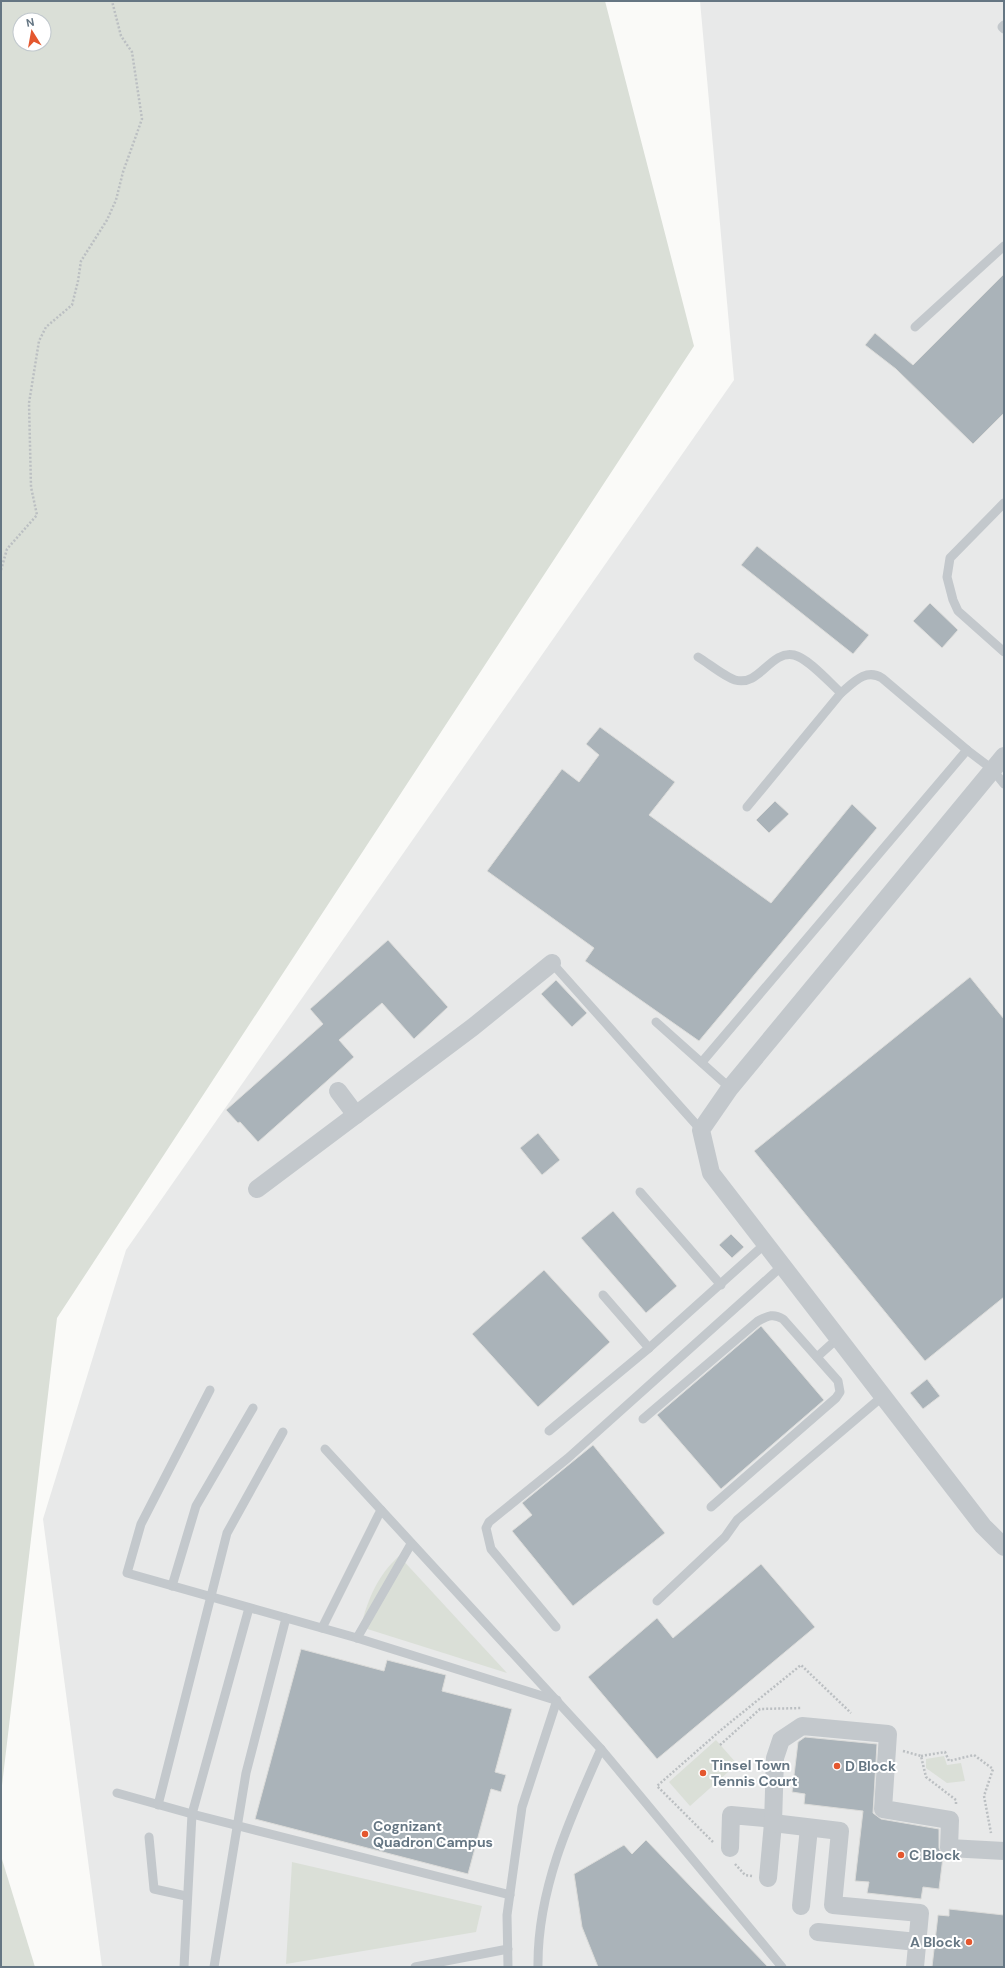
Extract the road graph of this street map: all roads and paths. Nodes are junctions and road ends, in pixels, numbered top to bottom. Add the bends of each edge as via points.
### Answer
1 (112, 1) edge
2 (1004, 26) edge
3 (1004, 29) edge
4 (1004, 246) edge
5 (915, 327) dead end
6 (1004, 503) edge
7 (1, 570) edge
8 (1004, 652) edge
9 (698, 657) dead end
10 (841, 693) junction
11 (967, 750) junction
12 (998, 763) edge
13 (1004, 784) edge
14 (747, 807) dead end
15 (552, 963) joint
16 (656, 1022) dead end
17 (702, 1062) junction
18 (730, 1088) junction
19 (338, 1091) dead end
20 (356, 1115) junction
21 (701, 1130) junction
22 (257, 1189) dead end
23 (640, 1192) dead end
24 (765, 1244) junction
25 (782, 1266) junction
26 (721, 1285) junction
27 (603, 1295) dead end
28 (838, 1338) junction
29 (649, 1348) junction
30 (817, 1357) junction
31 (210, 1390) dead end
32 (883, 1396) junction
33 (253, 1408) dead end
34 (643, 1419) dead end
35 (549, 1431) dead end
36 (283, 1432) dead end
37 (325, 1449) dead end
38 (711, 1507) dead end
39 (381, 1510) junction
40 (412, 1544) junction
41 (1004, 1547) edge
42 (172, 1586) junction
43 (211, 1597) junction
44 (657, 1600) dead end
45 (249, 1608) junction
46 (286, 1618) junction
47 (556, 1627) dead end
48 (322, 1628) junction
49 (357, 1638) junction
50 (557, 1700) junction
51 (856, 1717) dead end
52 (887, 1747) junction
53 (601, 1749) junction
54 (921, 1756) junction
55 (117, 1793) dead end
56 (158, 1805) junction
57 (956, 1812) dead end
58 (192, 1814) junction
59 (774, 1821) junction
60 (237, 1825) junction
61 (809, 1828) junction
62 (149, 1837) dead end
63 (992, 1837) dead end
64 (1004, 1851) edge
65 (727, 1853) junction
66 (768, 1878) joint
67 (510, 1895) junction
68 (186, 1896) junction
69 (801, 1906) dead end
70 (818, 1932) dead end
71 (917, 1942) junction
72 (508, 1949) junction
73 (184, 1967) edge
74 (214, 1967) edge
75 (415, 1967) edge
76 (508, 1967) edge
77 (538, 1967) edge
78 (782, 1967) edge
79 (915, 1967) edge

1 - 7 path via 121,36 132,52 142,119 116,200 81,261 72,305 46,327 40,341 29,403 31,487 37,515 7,549
2 - 3 lane
4 - 5 lane
6 - 8 lane via 950,558 947,577 958,611
9 - 10 lane via 734,680 743,681 761,672 778,657 786,654 795,655 804,659
10 - 11 lane via 857,679 876,674
10 - 14 lane
11 - 12 lane
11 - 17 lane
12 - 13 lane
12 - 18 street
15 - 20 street via 473,1027
15 - 21 lane
16 - 17 lane
17 - 18 lane
18 - 21 street
19 - 20 street
20 - 22 street
21 - 24 street via 711,1173
23 - 26 lane
24 - 25 street
24 - 26 lane
25 - 28 street
25 - 47 lane via 486,1528 491,1549
26 - 29 lane
27 - 29 lane
28 - 30 lane
28 - 32 street
29 - 35 lane
30 - 34 lane via 783,1319 770,1315 758,1321
30 - 38 lane via 840,1386 836,1398
31 - 42 lane via 141,1524 127,1573
32 - 41 street via 983,1526
32 - 44 lane via 737,1520 725,1537
33 - 42 lane via 196,1506
36 - 43 lane via 227,1533
37 - 39 lane
39 - 40 lane
39 - 48 lane
40 - 49 lane
40 - 50 lane
42 - 43 lane
43 - 45 lane
43 - 56 lane
45 - 46 lane
45 - 58 lane
46 - 48 lane
46 - 60 lane via 246,1773
48 - 49 lane
49 - 50 lane
50 - 53 lane
50 - 67 lane via 522,1807
51 - 65 path via 801,1665 657,1786
52 - 54 path
52 - 59 street via 888,1734 802,1726 781,1740 775,1758
52 - 64 street via 883,1809 950,1820 949,1848
53 - 77 lane via 567,1823 541,1915
53 - 78 lane
54 - 57 path via 926,1777 956,1800
54 - 63 path via 945,1752 949,1761 974,1755 993,1769 984,1796
55 - 56 lane
56 - 58 lane
58 - 60 lane
58 - 68 lane
59 - 61 street
59 - 65 street via 731,1814
59 - 66 street
60 - 67 lane
60 - 74 lane
61 - 69 street
61 - 71 street via 840,1831 833,1905 920,1913
62 - 68 lane via 154,1889
65 - 66 path via 745,1875
67 - 72 lane via 507,1915
68 - 73 lane
70 - 71 street
71 - 79 street
72 - 75 lane
72 - 76 lane

